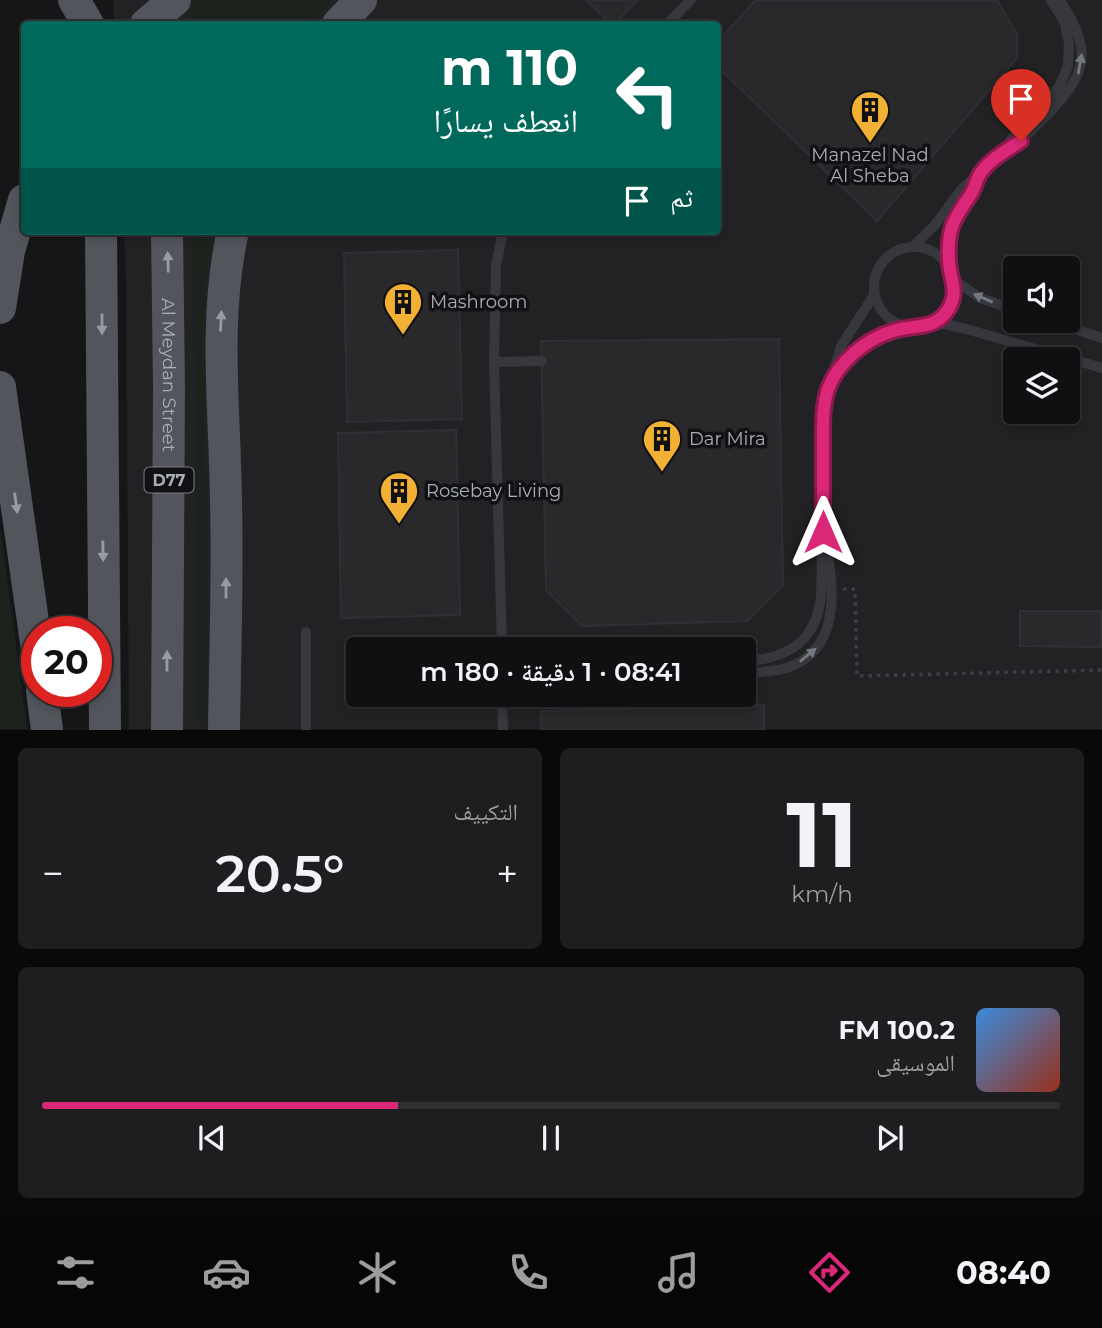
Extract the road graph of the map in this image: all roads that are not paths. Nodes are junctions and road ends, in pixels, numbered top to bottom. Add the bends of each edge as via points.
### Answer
1 (74, 0) edge
2 (91, 0) edge
3 (156, 0) edge
4 (175, 0) edge
5 (360, 0) edge
6 (691, 0) edge
7 (1051, 0) edge
8 (1060, 0) edge
9 (88, 21) edge
10 (90, 21) edge
11 (150, 21) edge
12 (158, 21) edge
13 (341, 21) edge
14 (670, 21) edge
15 (1005, 150) junction
16 (980, 174) junction
17 (21, 210) edge
18 (101, 235) edge
19 (167, 235) edge
20 (232, 235) edge
21 (502, 235) edge
22 (912, 247) junction
23 (949, 267) junction
24 (954, 280) junction
25 (874, 295) junction
26 (1003, 306) edge
27 (0, 308) edge
28 (935, 322) junction
29 (907, 327) junction
30 (1080, 331) edge
31 (1102, 338) edge
32 (542, 361) dead end
33 (494, 362) junction
34 (1102, 368) edge
35 (829, 386) junction
36 (0, 387) edge
37 (823, 532) junction
38 (32, 616) edge
39 (306, 632) dead end
40 (502, 637) edge
41 (756, 661) edge
42 (756, 672) edge
43 (45, 707) edge
44 (502, 707) edge
45 (47, 730) edge
46 (105, 730) edge
47 (167, 730) edge
48 (224, 730) edge
49 (306, 730) edge
50 (503, 730) edge

1 - 9 main road
2 - 10 main road
3 - 12 main road
4 - 11 main road, bridge
5 - 13 main road
6 - 14 lane
7 - 15 lane via 1068,33 1065,77
15 -> 8 lane via 1021,141 1060,102 1079,74 1080,37
15 - 16 lane
16 - 22 lane
16 - 23 lane via 953,221
17 - 27 main road
18 -> 46 main road
47 -> 19 main road, Al Meydan Street / D77
48 -> 20 main road via 226,504 221,320
21 - 33 lane via 496,266
22 - 23 lane via 936,253
22 - 25 lane via 885,260 876,276
23 - 24 lane
26 -> 24 lane via 980,298
24 - 28 lane via 949,309
25 - 29 lane via 882,313
25 - 35 lane via 841,346
28 - 29 lane
28 - 34 lane
29 - 35 lane via 864,345
30 - 31 lane
32 - 33 lane
33 - 40 lane
35 - 37 lane via 824,417
36 -> 38 main road
37 - 41 lane via 821,596 813,626 783,654
42 -> 37 lane via 785,669 807,657 829,626 832,590
39 - 49 lane
43 - 45 main road
44 - 50 lane

